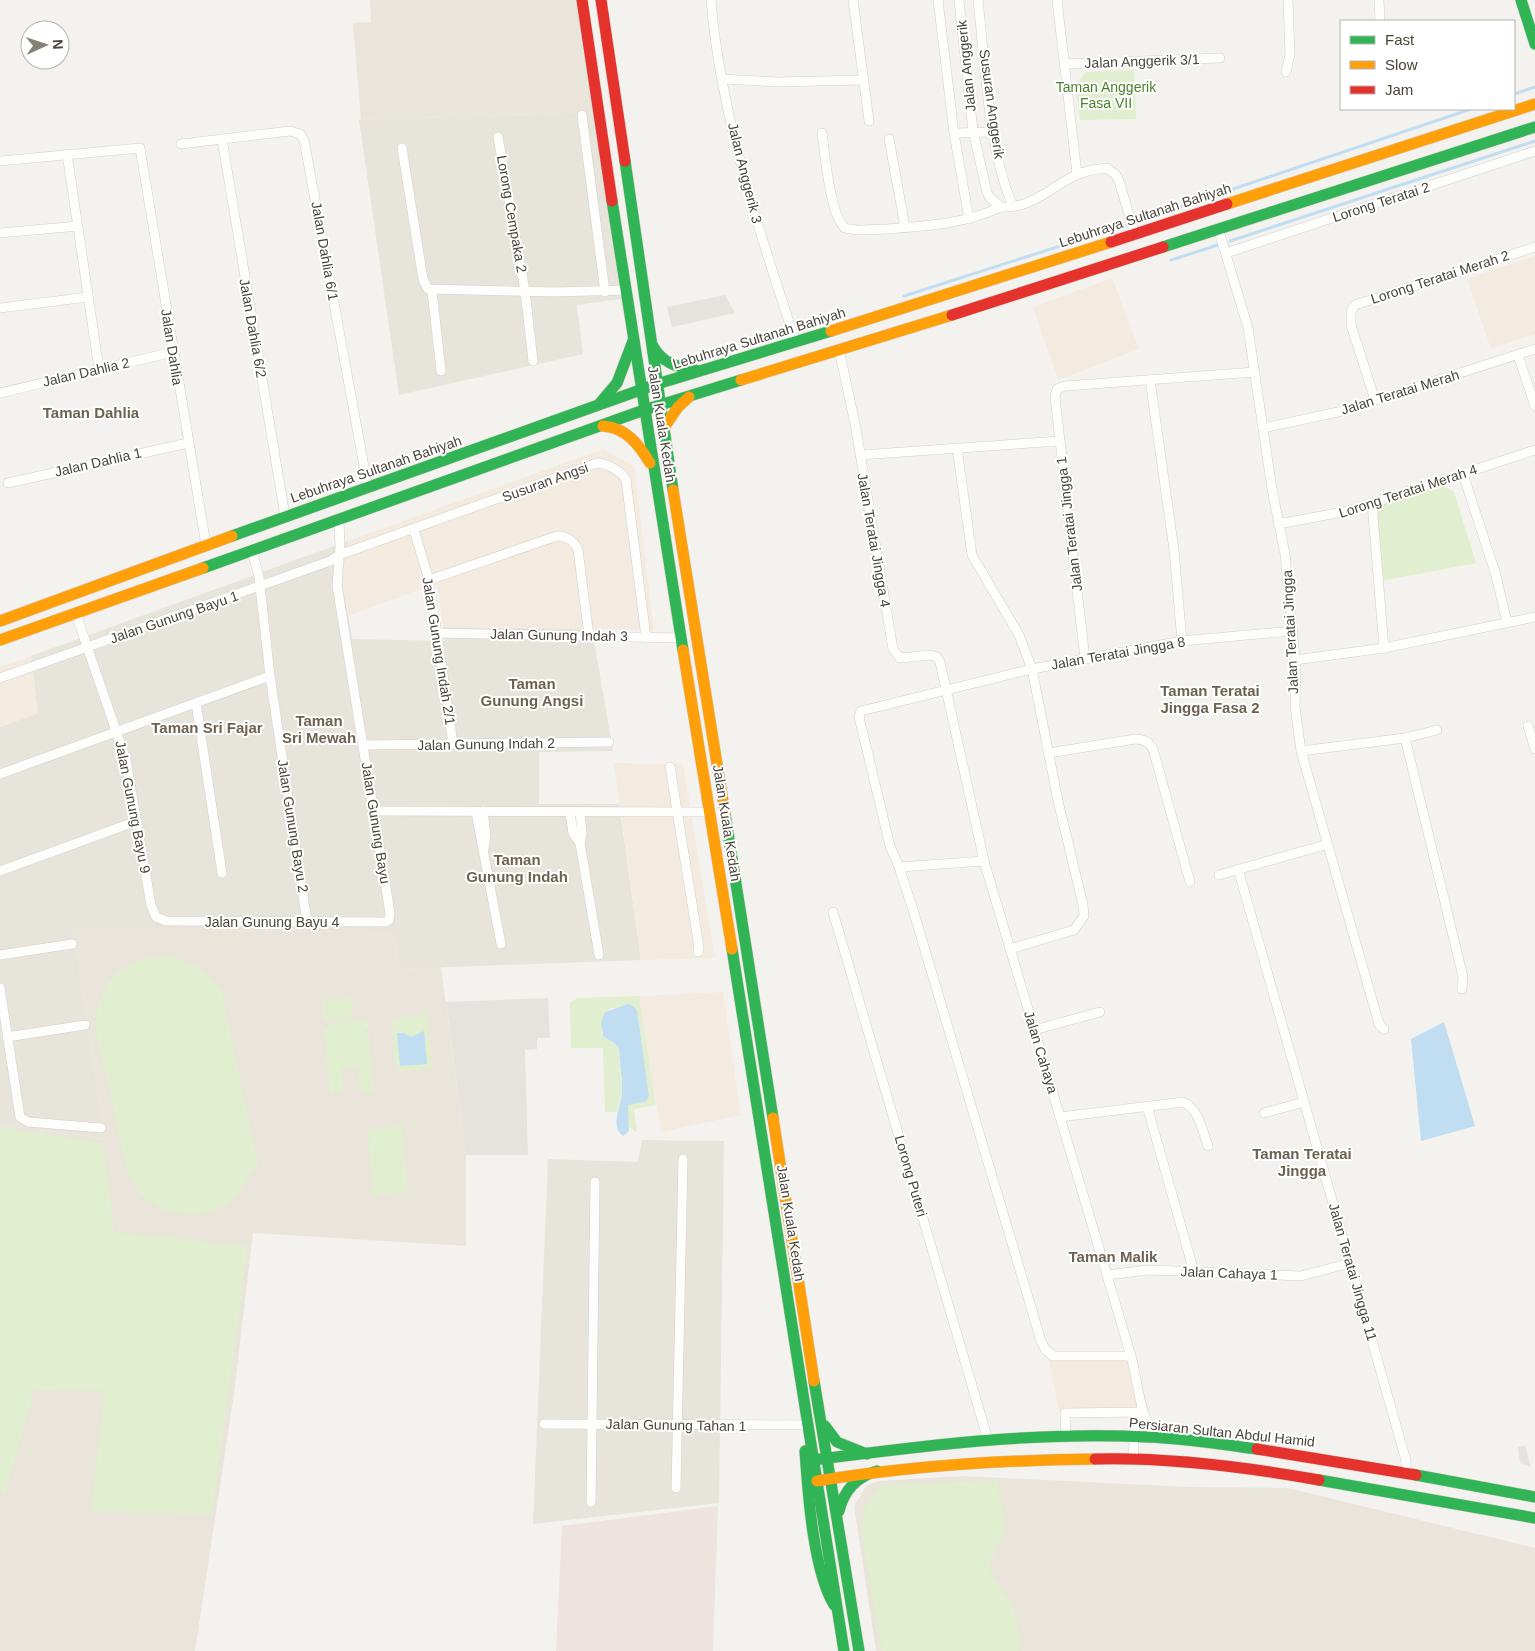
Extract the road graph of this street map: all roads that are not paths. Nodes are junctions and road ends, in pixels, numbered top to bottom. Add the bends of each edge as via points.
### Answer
1 (582, 0) edge
2 (601, 0) edge
3 (711, 0) edge
4 (853, 0) edge
5 (938, 0) edge
6 (959, 0) edge
7 (978, 0) edge
8 (1057, 0) edge
9 (1288, 0) edge
10 (1379, 0) edge
11 (1521, 0) edge
12 (1380, 20) edge
13 (1535, 44) edge
14 (1220, 58) dead end
15 (1064, 64) junction
16 (1286, 72) dead end
17 (722, 79) junction
18 (864, 80) junction
19 (1535, 104) edge
20 (582, 115) dead end
21 (869, 121) dead end
22 (1535, 127) edge
23 (974, 131) junction
24 (994, 132) junction
25 (822, 133) dead end
26 (954, 133) junction
27 (498, 137) dead end
28 (222, 139) junction
29 (889, 139) dead end
30 (624, 141) junction
31 (181, 144) dead end
32 (604, 144) junction
33 (402, 148) dead end
34 (1535, 151) edge
35 (67, 154) junction
36 (0, 161) edge
37 (1077, 174) junction
38 (1013, 206) junction
39 (1001, 207) junction
40 (970, 220) junction
41 (78, 226) junction
42 (905, 228) junction
43 (1218, 228) junction
44 (0, 233) edge
45 (1135, 235) junction
46 (1535, 247) edge
47 (1226, 252) junction
48 (1141, 253) junction
49 (1024, 270) junction
50 (626, 290) junction
51 (432, 291) junction
52 (525, 291) junction
53 (605, 292) junction
54 (1013, 295) junction
55 (946, 296) junction
56 (88, 297) junction
57 (0, 308) edge
58 (650, 333) junction
59 (634, 338) junction
60 (796, 343) junction
61 (839, 349) junction
62 (1535, 349) edge
63 (172, 352) junction
64 (1518, 355) junction
65 (533, 362) dead end
66 (711, 368) junction
67 (99, 369) junction
68 (441, 371) dead end
69 (1255, 372) junction
70 (1150, 380) junction
71 (657, 384) junction
72 (641, 390) junction
73 (700, 392) junction
74 (0, 393) edge
75 (1375, 400) junction
76 (660, 405) junction
77 (596, 406) junction
78 (1535, 406) edge
79 (644, 410) junction
80 (599, 426) junction
81 (1263, 428) junction
82 (663, 429) junction
83 (1060, 441) junction
84 (188, 443) junction
85 (957, 448) junction
86 (1535, 450) edge
87 (860, 455) junction
88 (653, 468) junction
89 (1463, 474) junction
90 (8, 483) dead end
91 (368, 488) junction
92 (1372, 503) junction
93 (285, 516) junction
94 (339, 518) junction
95 (1278, 524) junction
96 (414, 530) junction
97 (206, 545) junction
98 (252, 551) junction
99 (339, 555) junction
100 (429, 580) junction
101 (260, 586) junction
102 (76, 614) junction
103 (1535, 617) edge
104 (0, 621) edge
105 (1507, 622) junction
106 (1292, 631) junction
107 (437, 633) junction
108 (588, 636) junction
109 (646, 637) junction
110 (680, 638) junction
111 (0, 640) edge
112 (1182, 640) junction
113 (88, 647) junction
114 (1384, 648) junction
115 (1085, 659) junction
116 (1295, 660) junction
117 (699, 661) junction
118 (685, 663) junction
119 (1032, 669) junction
120 (270, 676) junction
121 (0, 678) edge
122 (946, 689) junction
123 (196, 703) junction
124 (1528, 726) dead end
125 (1438, 730) dead end
126 (118, 732) junction
127 (1405, 738) junction
128 (609, 742) dead end
129 (453, 744) junction
130 (363, 745) junction
131 (1535, 749) edge
132 (1301, 751) junction
133 (1049, 753) junction
134 (670, 767) dead end
135 (0, 774) edge
136 (374, 811) junction
137 (479, 812) junction
138 (575, 812) junction
139 (677, 812) junction
140 (710, 812) junction
141 (137, 821) junction
142 (1328, 844) junction
143 (984, 861) junction
144 (899, 867) junction
145 (1238, 869) junction
146 (0, 871) edge
147 (222, 872) dead end
148 (1219, 874) dead end
149 (1190, 882) dead end
150 (833, 912) dead end
151 (156, 917) joint
152 (389, 920) joint
153 (307, 922) junction
154 (72, 944) dead end
155 (501, 944) dead end
156 (1010, 948) junction
157 (698, 952) dead end
158 (0, 955) edge
159 (599, 955) dead end
160 (0, 988) edge
161 (1462, 989) dead end
162 (1100, 1012) dead end
163 (85, 1025) dead end
164 (1384, 1029) dead end
165 (1034, 1030) junction
166 (7, 1036) junction
167 (1304, 1102) junction
168 (1147, 1106) junction
169 (1264, 1113) dead end
170 (1060, 1117) junction
171 (101, 1128) dead end
172 (1208, 1146) dead end
173 (683, 1159) dead end
174 (595, 1182) dead end
175 (1350, 1263) junction
176 (1194, 1272) junction
177 (1107, 1275) junction
178 (1131, 1356) junction
179 (1142, 1412) junction
180 (822, 1419) junction
181 (544, 1424) dead end
182 (592, 1424) junction
183 (678, 1426) junction
184 (807, 1426) junction
185 (1066, 1435) junction
186 (1134, 1436) junction
187 (1158, 1438) junction
188 (988, 1440) junction
189 (867, 1454) junction
190 (829, 1458) junction
191 (1133, 1458) junction
192 (813, 1460) junction
193 (877, 1471) junction
194 (1408, 1474) junction
195 (832, 1478) junction
196 (817, 1481) junction
197 (676, 1488) dead end
198 (1535, 1497) edge
199 (591, 1502) dead end
200 (838, 1515) junction
201 (1535, 1518) edge
202 (838, 1612) junction
203 (844, 1651) edge
204 (859, 1651) edge

1 - 32 main road, Jalan Kuala Kedah
2 - 30 main road, Jalan Kuala Kedah
3 - 17 street, Jalan Anggerik 3
4 - 18 street
5 - 26 street
6 - 23 street, Jalan Anggerik
7 - 24 street, Susuran Anggerik
8 - 15 street
9 - 16 street via 1290,54
10 - 12 street
11 - 13 main road
14 - 15 street, Jalan Anggerik 3/1
15 - 37 street
17 - 18 street via 777,82
17 - 60 street, Jalan Anggerik 3 via 756,219
18 - 21 street
19 - 45 main road, Lebuhraya Sultanah Bahiyah
20 - 53 street
22 - 43 main road
23 - 24 street
23 - 26 street
23 - 39 street, Jalan Anggerik via 987,192
24 - 38 street, Susuran Anggerik via 1005,187
25 - 42 street via 834,206 841,225 850,230
26 - 40 street
27 - 52 street, Lorong Cempaka 2
28 - 31 street, Jalan Dahlia 6/1
28 - 91 street, Jalan Dahlia 6/1 via 290,130 300,134 304,140
28 - 93 street, Jalan Dahlia 6/2
29 - 42 street
30 - 32 main road
30 - 58 main road, Jalan Kuala Kedah
32 - 50 main road, Jalan Kuala Kedah
33 - 51 street via 423,279
34 - 47 street, Lorong Teratai 2
35 - 36 street
35 - 41 street
35 - 63 street, Jalan Dahlia via 140,148
37 - 38 street via 1041,197
37 - 45 street via 1107,168 1112,171 1119,182
38 - 39 street
39 - 40 street
40 - 42 street
41 - 44 street
41 - 56 street
43 - 47 street, Jalan Teratai Jingga
43 - 48 main road
45 - 49 main road, Lebuhraya Sultanah Bahiyah
46 - 75 street, Lorong Teratai Merah 2 via 1355,305 1351,311 1351,325
47 - 69 street, Jalan Teratai Jingga via 1248,328
48 - 49 main road via 1106,257 1035,279 1028,278
48 - 54 main road
49 - 55 main road, Lebuhraya Sultanah Bahiyah
50 - 53 street
50 - 59 main road, Jalan Kuala Kedah
51 - 52 street
51 - 68 street
52 - 53 street
52 - 65 street, Lorong Cempaka 2
54 - 55 main road via 1006,285
54 - 61 main road
55 - 60 main road, Lebuhraya Sultanah Bahiyah
56 - 57 street
56 - 67 street
58 - 66 main road via 654,349 665,361 679,368
58 - 71 main road, Jalan Kuala Kedah
59 - 72 main road, Jalan Kuala Kedah
59 - 77 main road via 617,384
60 - 66 main road, Lebuhraya Sultanah Bahiyah
61 - 73 main road
61 - 87 street, Jalan Teratai Jingga 4
62 - 64 street, Jalan Teratai Merah
63 - 67 street, Jalan Dahlia 2
63 - 84 street, Jalan Dahlia
64 - 75 street, Jalan Teratai Merah
64 - 78 street
66 - 71 main road, Lebuhraya Sultanah Bahiyah
67 - 74 street, Jalan Dahlia 2
69 - 70 street
69 - 81 street, Jalan Teratai Jingga
70 - 83 street, Jalan Teratai Jingga 1 via 1057,389
70 - 112 street via 1174,550
71 - 72 main road, Lebuhraya Sultanah Bahiyah
71 - 76 main road, Jalan Kuala Kedah
72 - 77 main road, Lebuhraya Sultanah Bahiyah
72 - 79 main road, Jalan Kuala Kedah
73 - 76 main road
73 - 82 main road via 688,397
75 - 81 street, Jalan Teratai Merah
76 - 79 main road
76 - 82 main road, Jalan Kuala Kedah
77 - 91 main road, Lebuhraya Sultanah Bahiyah
79 - 80 main road
79 - 88 main road, Jalan Kuala Kedah
80 - 88 main road via 612,426 625,432
80 - 94 main road
81 - 95 street, Jalan Teratai Jingga
82 - 117 main road, Jalan Kuala Kedah
83 - 85 street
83 - 115 street, Jalan Teratai Jingga 1
84 - 90 street, Jalan Dahlia 1
84 - 97 street, Jalan Dahlia
85 - 87 street
85 - 119 street via 972,555 1019,635
86 - 89 street, Lorong Teratai Merah 4
87 - 122 street, Jalan Teratai Jingga 4 via 893,649 900,658 936,657
88 - 110 main road, Jalan Kuala Kedah
89 - 92 street, Lorong Teratai Merah 4
89 - 105 street via 1492,562
91 - 93 main road, Lebuhraya Sultanah Bahiyah
92 - 95 street, Lorong Teratai Merah 4 via 1328,516
92 - 114 street
93 - 97 main road, Lebuhraya Sultanah Bahiyah
94 - 98 main road
94 - 99 street, Jalan Gunung Bayu
95 - 106 street, Jalan Teratai Jingga via 1286,554
96 - 99 street, Susuran Angsi
96 - 100 street, Jalan Gunung Indah 2/1
96 - 109 street, Susuran Angsi via 597,463 604,464 626,480
97 - 104 main road, Lebuhraya Sultanah Bahiyah
98 - 101 street, Jalan Gunung Bayu 2
98 - 102 main road
99 - 101 street, Jalan Gunung Bayu 1
99 - 130 street, Jalan Gunung Bayu via 337,585
100 - 107 street, Jalan Gunung Indah 2/1
100 - 108 street via 564,536 578,550
101 - 113 street, Jalan Gunung Bayu 1
101 - 120 street, Jalan Gunung Bayu 2
102 - 111 main road
102 - 113 street, Jalan Gunung Bayu 9
103 - 105 street
105 - 114 street
106 - 112 street, Jalan Teratai Jingga 8
106 - 116 street, Jalan Teratai Jingga
107 - 108 street, Jalan Gunung Indah 3
107 - 129 street, Jalan Gunung Indah 2/1
108 - 109 street, Jalan Gunung Indah 3
109 - 110 street, Jalan Gunung Indah 3
110 - 118 main road, Jalan Kuala Kedah
112 - 115 street, Jalan Teratai Jingga 8
113 - 121 street
113 - 126 street, Jalan Gunung Bayu 9
114 - 116 street
115 - 119 street, Jalan Teratai Jingga 8
116 - 132 street, Jalan Teratai Jingga via 1295,707
117 - 118 main road
117 - 180 main road, Jalan Kuala Kedah via 741,909 808,1349
118 - 140 main road, Jalan Kuala Kedah
119 - 122 street, Jalan Teratai Jingga 8
119 - 133 street
120 - 123 street
120 - 153 street, Jalan Gunung Bayu 2
122 - 143 street, Jalan Cahaya
122 - 144 street, Jalan Teratai Jingga 8 via 861,711 890,846
123 - 126 street
123 - 147 street
124 - 131 street
125 - 127 street
126 - 135 street
126 - 141 street, Jalan Gunung Bayu 9
127 - 132 street
127 - 161 street via 1463,977
128 - 129 street, Jalan Gunung Indah 2
129 - 130 street, Jalan Gunung Indah 2
130 - 136 street, Jalan Gunung Bayu
132 - 142 street, Jalan Teratai Jingga
133 - 149 street via 1136,739 1150,744
133 - 156 street via 1084,916 1074,930
134 - 139 street
136 - 137 street
136 - 152 street, Jalan Gunung Bayu
137 - 138 street
137 - 155 street via 479,836
138 - 139 street
138 - 159 street via 573,833 580,843
139 - 140 street
139 - 157 street
140 - 184 main road, Jalan Kuala Kedah
141 - 146 street
141 - 151 street, Jalan Gunung Bayu 9 via 151,905
142 - 145 street
142 - 164 street, Jalan Teratai Jingga via 1379,1024
143 - 144 street
143 - 156 street, Jalan Cahaya
144 - 178 street via 1041,1341 1053,1356
145 - 148 street
145 - 167 street, Jalan Teratai Jingga 11
150 - 188 street, Lorong Puteri
151 - 153 street, Jalan Gunung Bayu 4 via 166,921
152 - 153 street, Jalan Gunung Bayu 4 via 383,923
154 - 158 street
156 - 165 street, Jalan Cahaya
160 - 166 street
162 - 165 street
163 - 166 street
165 - 170 street, Jalan Cahaya
166 - 171 street via 18,1114 22,1120
167 - 169 street
167 - 175 street, Jalan Teratai Jingga 11
168 - 170 street
168 - 172 street via 1183,1102 1191,1105
168 - 176 street
170 - 177 street, Jalan Cahaya
173 - 183 street
174 - 182 street
175 - 176 street, Jalan Cahaya 1 via 1305,1276
175 - 194 street, Jalan Teratai Jingga 11
176 - 177 street, Jalan Cahaya 1 via 1148,1270
177 - 178 street, Jalan Cahaya
178 - 179 street, Jalan Cahaya
179 - 185 street via 1065,1413
179 - 186 street, Jalan Cahaya
179 - 187 street, Jalan Cahaya
180 - 189 main road via 834,1440 844,1447
180 - 190 main road, Jalan Kuala Kedah
181 - 182 street, Jalan Gunung Tahan 1
182 - 183 street, Jalan Gunung Tahan 1
182 - 199 street
183 - 184 street, Jalan Gunung Tahan 1
183 - 197 street
184 - 192 main road, Jalan Kuala Kedah
184 - 202 main road via 804,1463 808,1500 825,1590
185 - 186 main road, Persiaran Sultan Abdul Hamid
185 - 188 main road, Persiaran Sultan Abdul Hamid
186 - 187 main road, Persiaran Sultan Abdul Hamid
186 - 191 street, Jalan Cahaya
187 - 194 main road, Persiaran Sultan Abdul Hamid via 1338,1460
188 - 189 main road, Persiaran Sultan Abdul Hamid
189 - 190 main road, Persiaran Sultan Abdul Hamid
190 - 192 main road, Persiaran Sultan Abdul Hamid
190 - 195 main road, Jalan Kuala Kedah
191 - 193 main road via 1037,1458
191 - 201 main road via 1265,1470
192 - 196 main road, Jalan Kuala Kedah
193 - 195 main road
193 - 200 main road via 858,1478 850,1486
194 - 198 main road, Persiaran Sultan Abdul Hamid
195 - 196 main road
195 - 200 main road, Jalan Kuala Kedah
196 - 202 main road, Jalan Kuala Kedah
200 - 204 main road, Jalan Kuala Kedah
202 - 203 main road, Jalan Kuala Kedah

